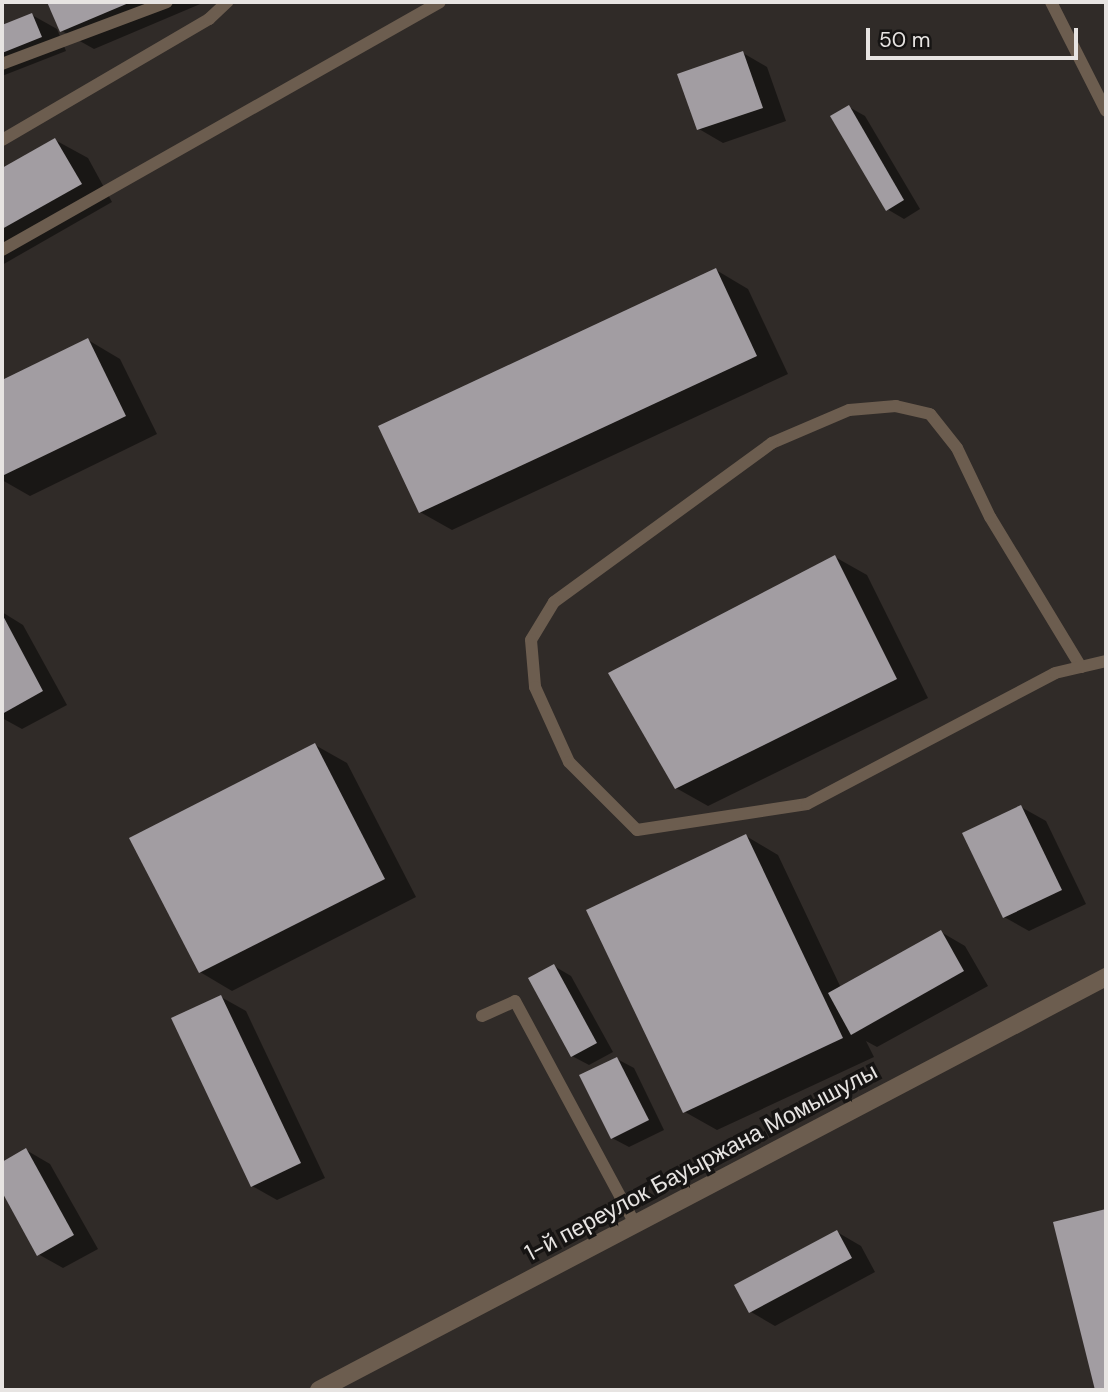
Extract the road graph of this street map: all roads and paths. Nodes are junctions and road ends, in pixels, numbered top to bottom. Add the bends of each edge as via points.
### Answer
1 (167, 2) edge
2 (227, 2) edge
3 (440, 2) edge
4 (1051, 2) edge
5 (2, 64) edge
6 (1106, 111) edge
7 (2, 139) edge
8 (2, 250) edge
9 (1106, 661) edge
10 (1082, 667) junction
11 (1106, 977) edge
12 (482, 1016) dead end
13 (635, 1224) junction
14 (319, 1390) edge

1 - 5 lane
2 - 7 lane via 209,19
3 - 8 lane
4 - 6 lane
9 - 10 lane
10 - 10 lane via 990,517 957,448 930,414 896,406 849,410 772,443 554,602 531,640 534,687 569,762 637,830 807,804 1055,673
11 - 13 street, 1-й переулок Бауыржана Момышулы
12 - 13 lane via 515,1001
13 - 14 street, 1-й переулок Бауыржана Момышулы

